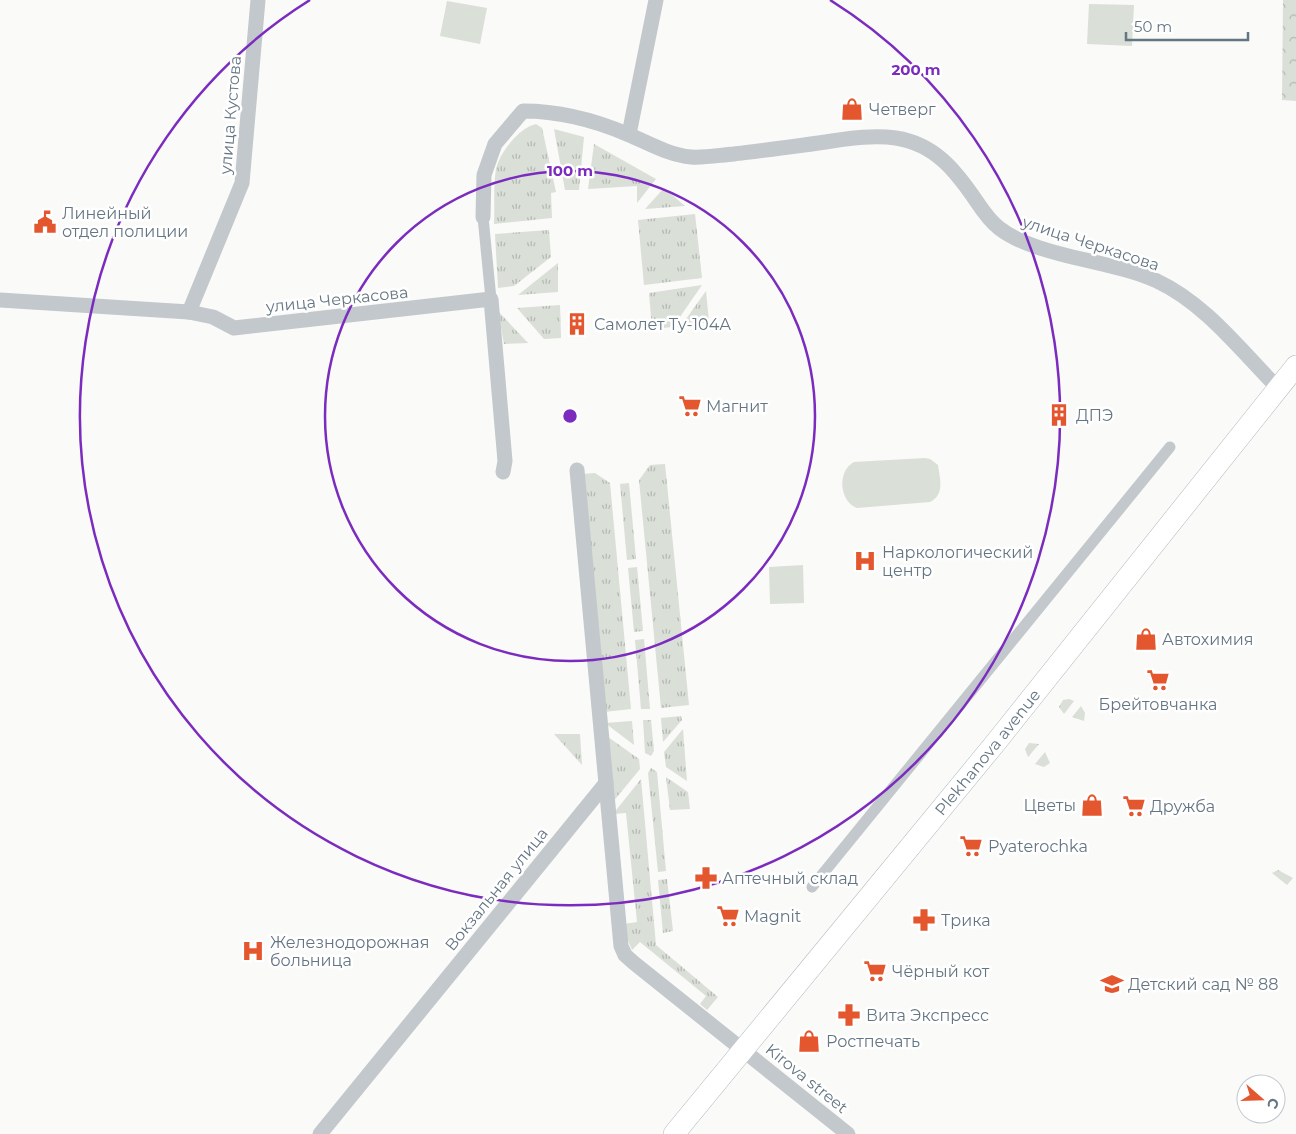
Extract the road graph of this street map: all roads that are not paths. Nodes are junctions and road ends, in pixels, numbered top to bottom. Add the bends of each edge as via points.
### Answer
1 (258, 0) edge
2 (656, 0) edge
3 (629, 134) junction
4 (483, 218) joint
5 (0, 300) edge
6 (491, 300) junction
7 (188, 312) junction
8 (1296, 366) edge
9 (1278, 388) junction
10 (1170, 448) dead end
11 (577, 470) dead end
12 (502, 472) dead end
13 (606, 783) junction
14 (812, 887) dead end
15 (744, 1049) junction
16 (320, 1134) edge
17 (674, 1134) edge
18 (848, 1134) edge

1 - 7 street, улица Кустова via 242,183
2 - 3 street
3 - 4 street, улица Черкасова via 592,121 544,111 523,111 495,144 484,175
3 - 9 street, улица Черкасова via 645,144 690,157 876,137 914,142 929,149 952,168 998,228 1037,246 1133,271 1157,281 1201,310
4 - 6 street
5 - 7 street, улица Черкасова
6 - 7 street, улица Черкасова via 234,328 213,317
6 - 12 street via 505,461
8 - 9 main road, Plekhanova avenue
9 - 15 main road, Plekhanova avenue via 991,748
10 - 14 street
11 - 13 street, Kirova street
13 - 15 street, Kirova street via 619,935 625,955
13 - 16 street, Вокзальная улица
15 - 17 main road, Plekhanova avenue
15 - 18 street, Kirova street

